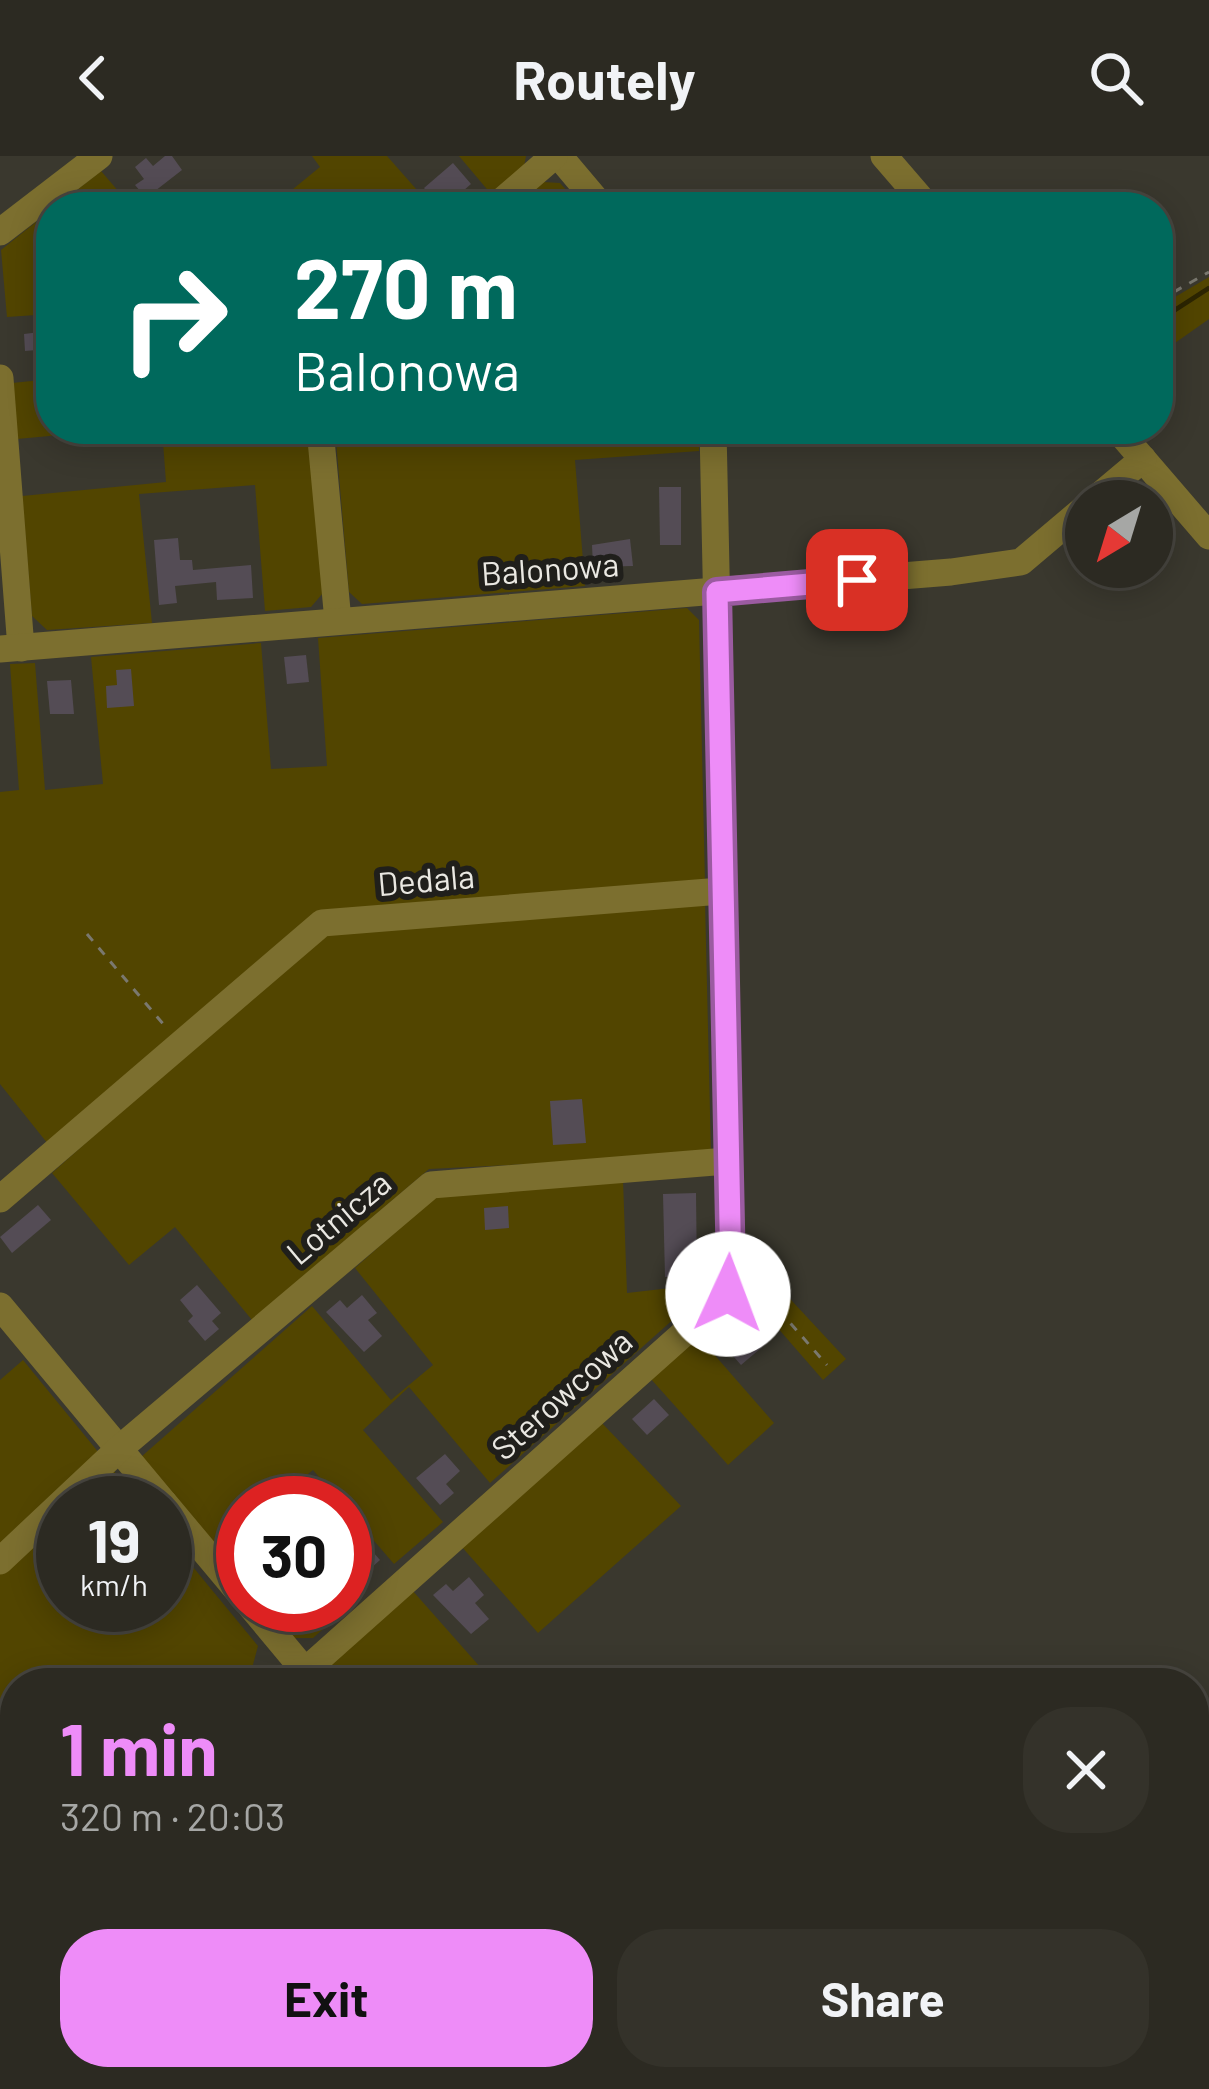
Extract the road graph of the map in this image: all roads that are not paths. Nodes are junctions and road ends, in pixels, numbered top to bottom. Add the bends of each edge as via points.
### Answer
1 (98, 156) edge
2 (556, 156) edge
3 (884, 156) edge
4 (52, 192) edge
5 (514, 192) edge
6 (588, 192) edge
7 (915, 192) edge
8 (36, 204) edge
9 (0, 232) edge
10 (0, 378) edge
11 (321, 444) edge
12 (712, 444) edge
13 (1130, 444) edge
14 (1143, 459) junction
15 (1118, 480) edge
16 (1065, 525) edge
17 (1209, 536) edge
18 (717, 592) junction
19 (338, 621) junction
20 (10, 648) edge
21 (721, 891) junction
22 (727, 1161) junction
23 (0, 1199) edge
24 (0, 1306) edge
25 (119, 1449) junction
26 (142, 1476) edge
27 (192, 1536) edge
28 (0, 1561) edge
29 (216, 1564) edge
30 (268, 1632) edge
31 (292, 1668) edge
32 (308, 1668) edge

1 - 4 street
2 - 5 street
2 - 6 street
3 - 7 street
8 - 9 street
10 - 20 street
11 - 19 street
12 - 18 street
13 - 14 street
14 - 15 street
14 - 17 street
16 - 18 street, Balonowa via 1021,562
18 - 19 street, Balonowa
18 - 21 street
19 - 20 street, Balonowa
21 - 22 street
21 - 23 street, Dedala via 322,923
22 - 25 street, Lotnicza via 430,1185
22 - 32 street, Sterowcowa via 728,1294
24 - 25 street
25 - 26 street
25 - 28 street, Lotnicza
27 - 29 street
30 - 31 street, Sterowcowa

